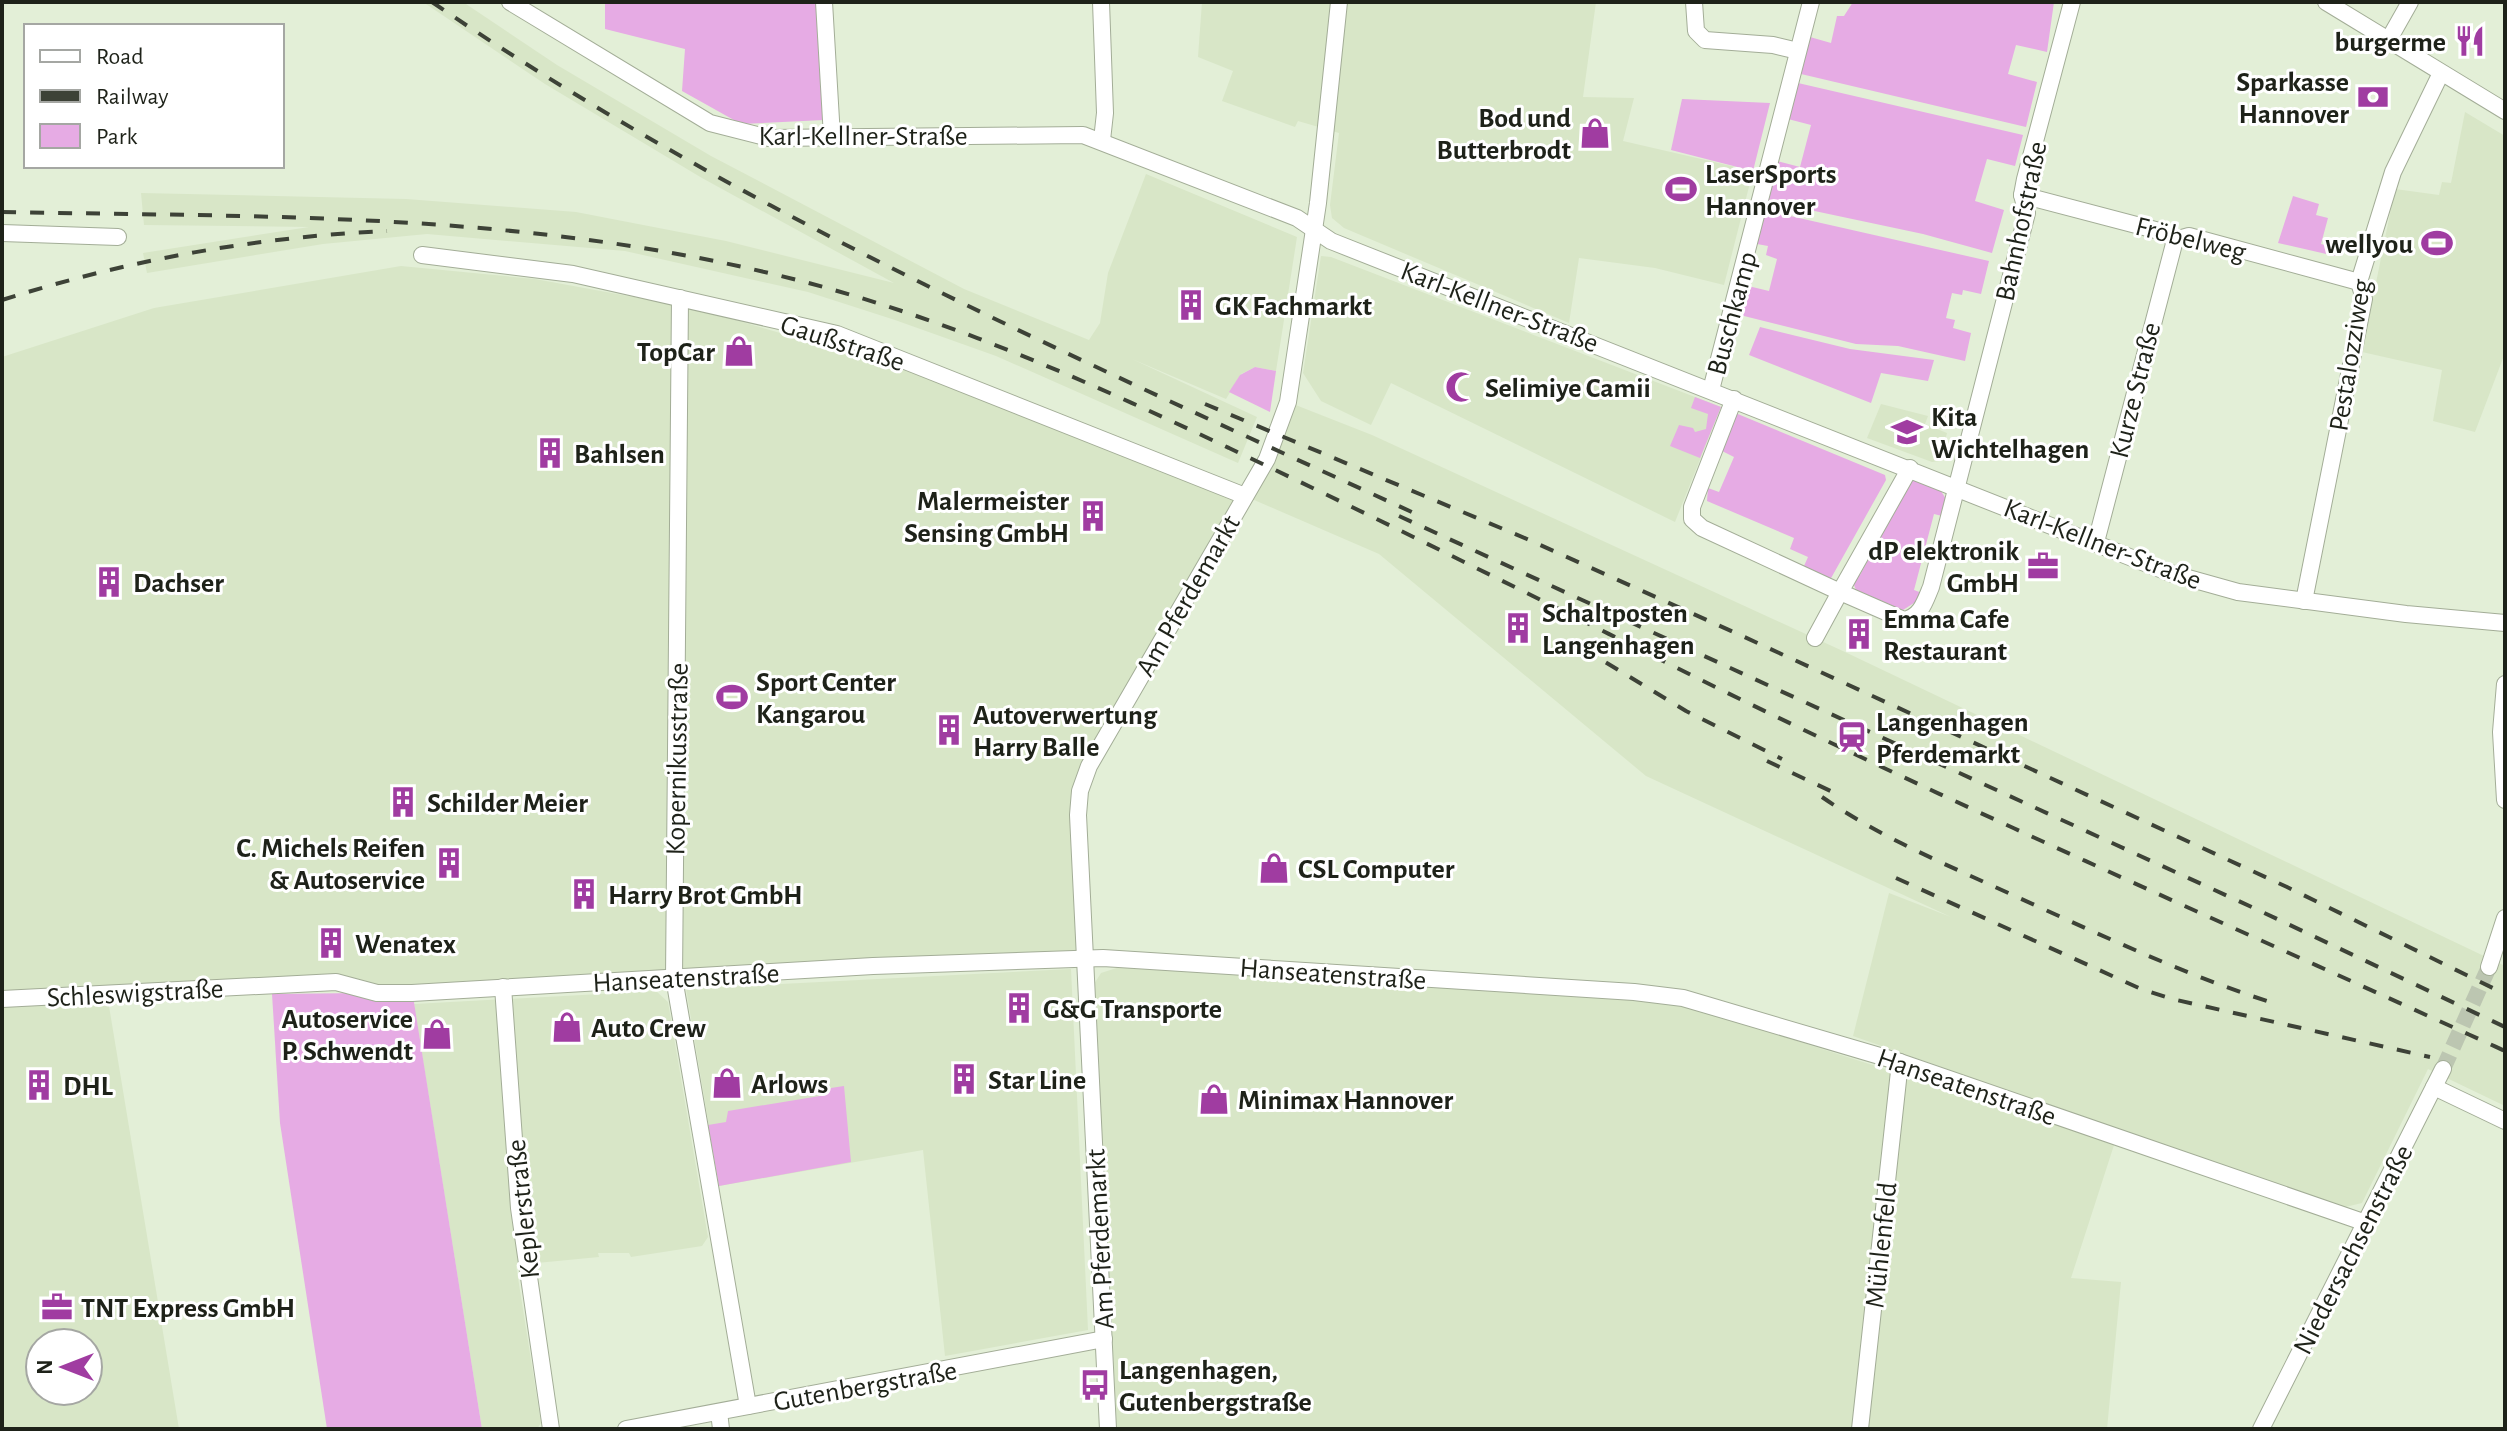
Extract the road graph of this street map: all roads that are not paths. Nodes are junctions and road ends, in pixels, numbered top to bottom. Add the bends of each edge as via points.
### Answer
1 (510, 2) edge
2 (824, 2) edge
3 (1101, 2) edge
4 (1339, 2) edge
5 (1694, 2) edge
6 (1811, 2) edge
7 (2072, 2) edge
8 (2326, 2) edge
9 (2410, 2) edge
10 (2388, 41) junction
11 (1798, 51) junction
12 (2441, 73) junction
13 (2505, 111) edge
14 (832, 137) junction
15 (1102, 140) junction
16 (2022, 195) junction
17 (1314, 229) junction
18 (2, 233) edge
19 (118, 237) dead end
20 (2175, 240) junction
21 (422, 255) dead end
22 (2359, 282) junction
23 (680, 298) junction
24 (1711, 390) junction
25 (1734, 399) junction
26 (1910, 468) junction
27 (1956, 486) junction
28 (1245, 496) junction
29 (2096, 542) junction
30 (1840, 592) junction
31 (2304, 601) junction
32 (2505, 623) edge
33 (1815, 638) dead end
34 (2505, 684) edge
35 (2505, 800) edge
36 (2505, 918) edge
37 (1086, 959) junction
38 (2489, 967) tunnel mouth
39 (674, 978) junction
40 (268, 985) joint
41 (503, 987) junction
42 (2, 999) edge
43 (1900, 1062) junction
44 (2443, 1069) tunnel mouth
45 (2434, 1087) junction
46 (2505, 1121) edge
47 (2366, 1223) junction
48 (1104, 1339) junction
49 (748, 1406) junction
50 (719, 1412) junction
51 (551, 1429) edge
52 (626, 1429) edge
53 (721, 1429) edge
54 (1108, 1429) edge
55 (1860, 1429) edge
56 (2261, 1429) edge

1 - 14 street, Karl-Kellner-Straße via 710,123 769,138
2 - 14 street
3 - 15 street
4 - 17 street, Am Pferdemarkt
5 - 11 street via 1696,31 1705,40
6 - 11 street, Buschkamp
7 - 16 street, Bahnhofstraße
8 - 10 street
9 - 10 street
10 - 12 street
11 - 24 street, Buschkamp
12 - 13 street
12 - 22 street, Pestalozziweg via 2393,172
14 - 15 street, Karl-Kellner-Straße via 1083,135
15 - 17 street, Karl-Kellner-Straße
16 - 20 street, Fröbelweg via 2163,232
16 - 27 street, Bahnhofstraße via 2027,213
17 - 24 street, Karl-Kellner-Straße via 1337,243
17 - 28 street, Am Pferdemarkt via 1283,423
18 - 19 street
20 - 22 street, Fröbelweg via 2189,236
20 - 29 street, Kurze Straße
21 - 23 street, Gaußstraße via 573,274
22 - 31 street, Pestalozziweg via 2364,299
23 - 28 street, Gaußstraße via 837,334
23 - 39 street, Kopernikusstraße
24 - 25 street, Karl-Kellner-Straße
25 - 26 street, Karl-Kellner-Straße
25 - 30 street via 1692,519
26 - 27 street, Karl-Kellner-Straße
26 - 30 street
27 - 29 street, Karl-Kellner-Straße
27 - 30 street, Bahnhofstraße via 1931,587 1913,618 1897,618
28 - 37 street, Am Pferdemarkt via 1089,766 1080,791
29 - 31 street, Karl-Kellner-Straße via 2204,583
30 - 33 street
31 - 32 street, Karl-Kellner-Straße
34 - 35 street
36 - 38 street
37 - 39 street, Hanseatenstraße
37 - 43 street, Hanseatenstraße via 1683,998
37 - 48 street, Am Pferdemarkt
39 - 41 street, Hanseatenstraße
39 - 49 street, Kopernikusstraße
40 - 41 street, Hanseatenstraße via 336,982 391,993
40 - 42 street, Schleswigstraße
41 - 51 street, Keplerstraße via 519,1208
43 - 47 street, Hanseatenstraße
43 - 55 street, Mühlenfeld
44 - 45 street, Niedersachsenstraße
45 - 46 street
45 - 47 street, Niedersachsenstraße
47 - 56 street, Niedersachsenstraße
48 - 49 street, Gutenbergstraße
48 - 54 street, Am Pferdemarkt
49 - 50 street, Gutenbergstraße
50 - 52 street, Gutenbergstraße
50 - 53 street

